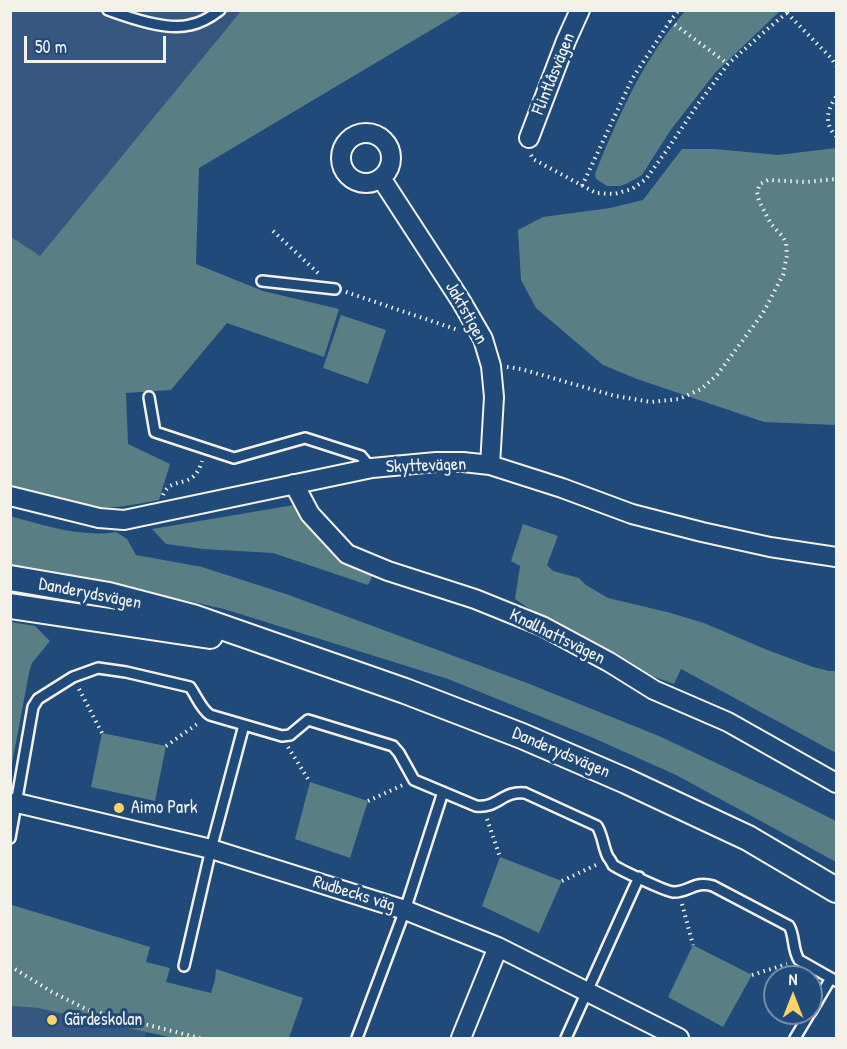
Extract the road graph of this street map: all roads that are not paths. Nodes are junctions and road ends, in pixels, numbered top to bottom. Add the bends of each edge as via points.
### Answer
1 (108, 10) edge
2 (220, 10) edge
3 (580, 10) edge
4 (529, 138) road end
5 (381, 178) dead end
6 (262, 281) dead end
7 (335, 289) road end
8 (149, 397) dead end
9 (490, 465) junction
10 (372, 468) junction
11 (294, 484) junction
12 (10, 496) edge
13 (837, 557) edge
14 (10, 578) edge
15 (10, 606) edge
16 (271, 645) junction
17 (244, 725) junction
18 (837, 783) edge
19 (443, 792) junction
20 (14, 803) edge
21 (10, 838) edge
22 (211, 849) junction
23 (639, 877) junction
24 (837, 890) edge
25 (405, 909) junction
26 (498, 947) junction
27 (184, 966) dead end
28 (834, 980) edge
29 (587, 992) junction
30 (823, 995) edge
31 (803, 1025) edge
32 (357, 1038) edge
33 (461, 1038) edge
34 (566, 1038) edge
35 (679, 1038) edge
36 (795, 1038) edge

1 - 2 lane via 177,26 189,26
3 - 4 street, Flintlåsvägen
5 - 9 street, Jaktstigen via 483,339 495,397
6 - 7 lane
8 - 10 lane via 155,432 205,449 234,458 305,438 361,456
9 - 10 street, Skyttevägen via 436,462
9 - 13 street, Skyttevägen via 632,514 771,547
10 - 11 street, Skyttevägen
11 - 12 street, Skyttevägen via 124,520 99,518
11 - 18 street, Knallhattsvägen via 310,514 347,554 542,626 654,690 728,722
14 - 16 main road, Danderydsvägen via 109,595 193,617
15 - 16 main road, Danderydsvägen
16 - 24 main road, Danderydsvägen via 405,691 626,781 748,838
17 - 19 lane via 282,736 290,735 308,720 393,746 414,780
17 - 20 lane via 204,711 190,687 98,668 73,677 38,699 33,707
17 - 22 lane
19 - 23 lane via 483,807 516,792 525,793 597,826 613,864
19 - 25 lane
20 - 21 lane
20 - 22 street, Rudbecks väg
22 - 25 street, Rudbecks väg
22 - 27 lane
23 - 28 lane via 671,892 705,883 789,926 799,960
23 - 29 lane
25 - 26 street, Rudbecks väg
25 - 32 lane
26 - 29 street, Rudbecks väg
26 - 33 street
28 - 30 lane
29 - 34 lane
29 - 35 street, Rudbecks väg
31 - 36 lane

